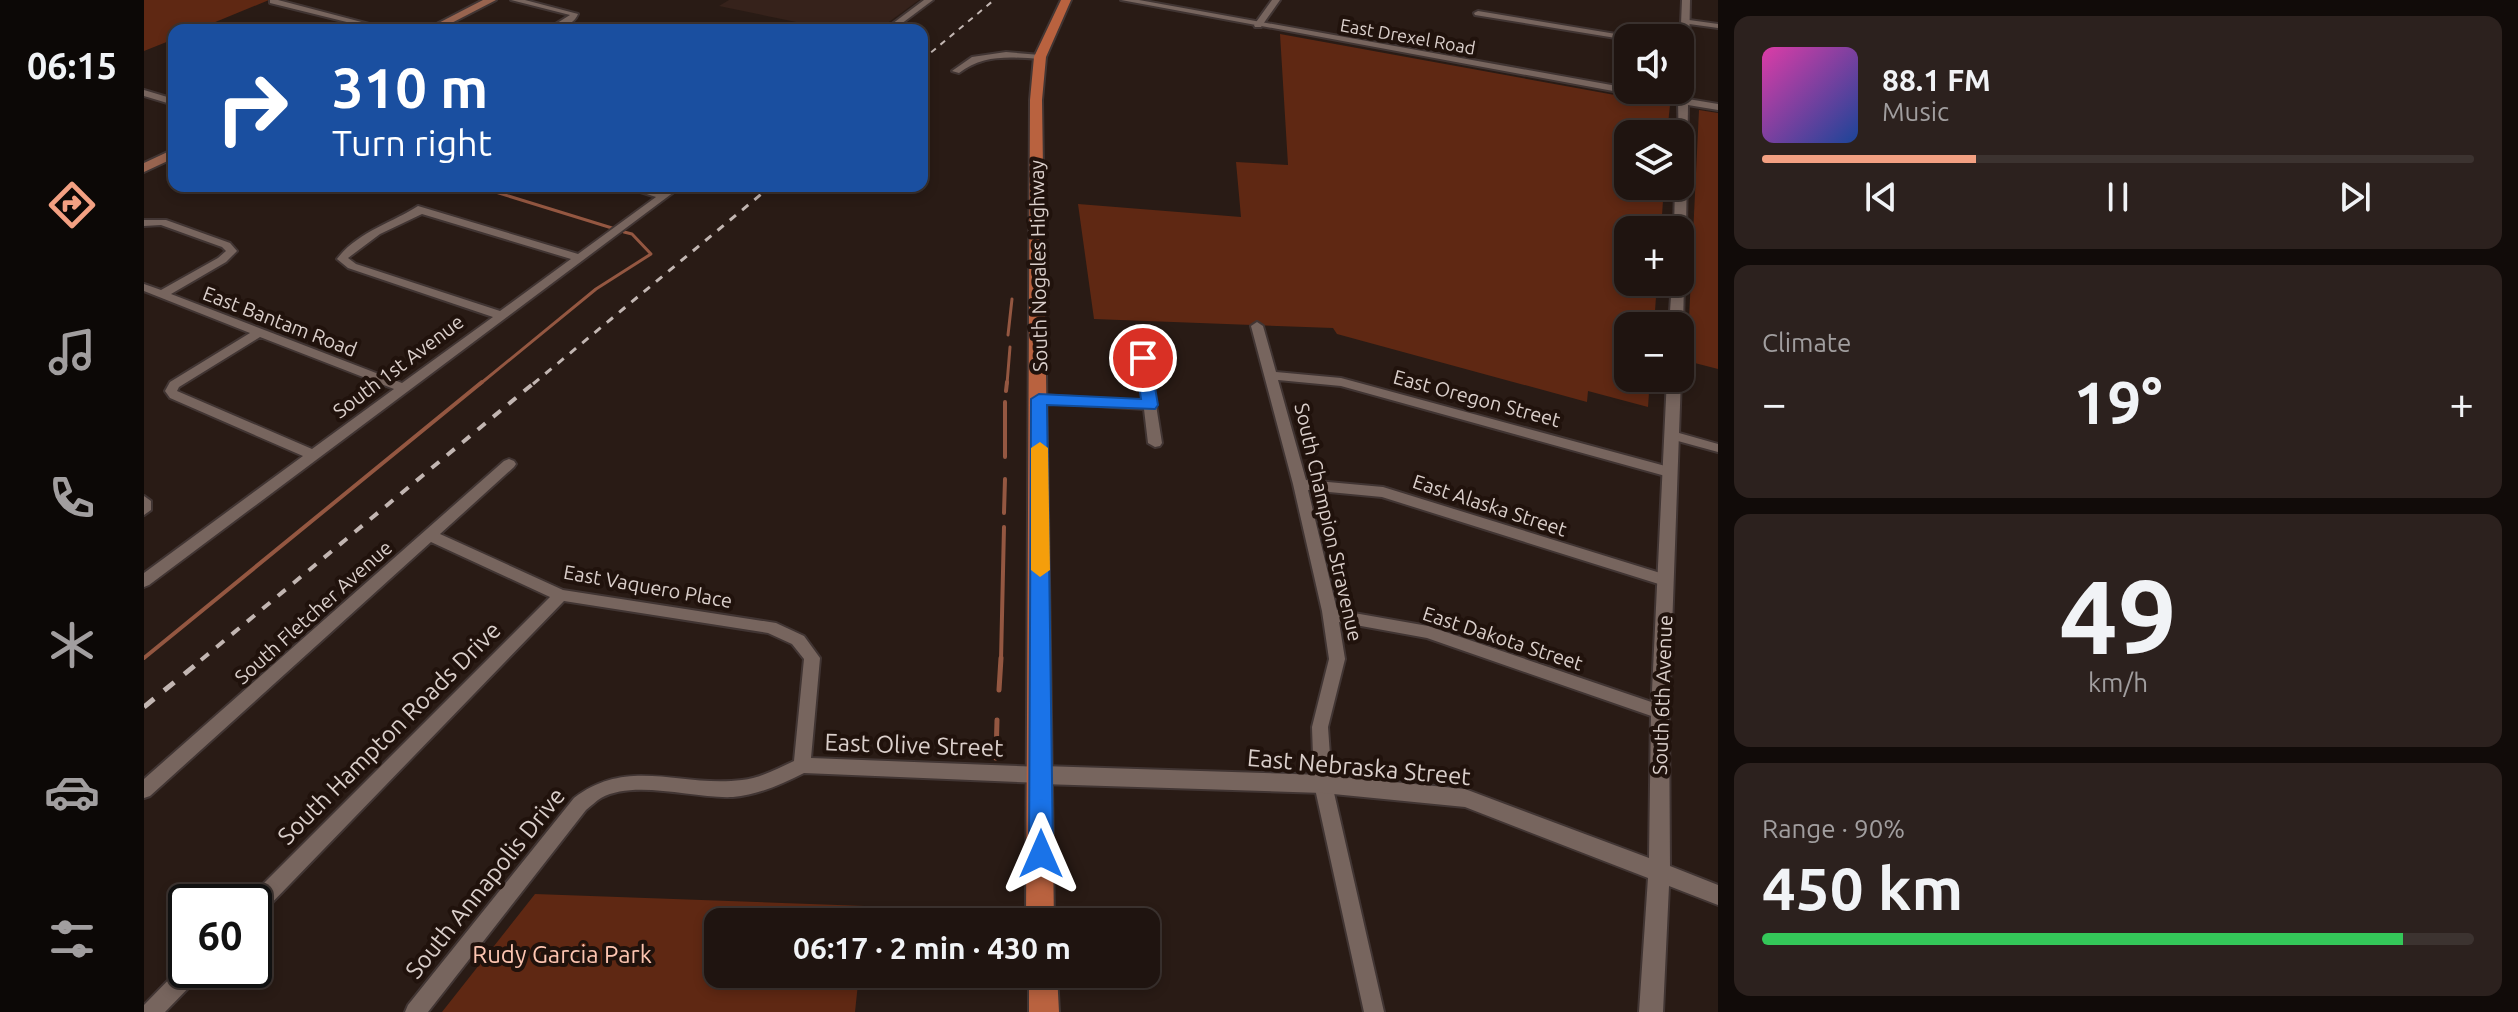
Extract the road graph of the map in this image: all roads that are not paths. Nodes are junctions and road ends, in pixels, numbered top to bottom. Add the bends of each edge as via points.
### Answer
1 (274, 0) edge
2 (491, 0) edge
3 (515, 0) edge
4 (929, 0) edge
5 (1066, 0) edge
6 (1125, 0) edge
7 (1276, 0) edge
8 (1686, 0) edge
9 (1478, 13) dead end
10 (1685, 21) junction
11 (365, 24) edge
12 (442, 24) edge
13 (561, 24) edge
14 (896, 24) edge
15 (1685, 24) edge
16 (1258, 25) junction
17 (1718, 26) edge
18 (1614, 36) edge
19 (1040, 57) junction
20 (956, 71) dead end
21 (1614, 88) edge
22 (144, 93) edge
23 (168, 100) edge
24 (1694, 103) edge
25 (1685, 104) edge
26 (1718, 107) edge
27 (168, 156) edge
28 (144, 168) edge
29 (649, 192) edge
30 (669, 192) edge
31 (664, 196) junction
32 (1681, 216) edge
33 (148, 221) edge
34 (579, 258) junction
35 (144, 287) edge
36 (162, 294) junction
37 (500, 315) junction
38 (1257, 326) dead end
39 (259, 332) junction
40 (1139, 335) dead end
41 (1272, 376) junction
42 (402, 388) junction
43 (1674, 392) edge
44 (1039, 399) junction
45 (1150, 405) junction
46 (1672, 435) junction
47 (1155, 443) dead end
48 (1718, 448) edge
49 (313, 455) junction
50 (509, 464) dead end
51 (1669, 472) junction
52 (1300, 484) junction
53 (429, 535) junction
54 (1665, 580) junction
55 (144, 581) edge
56 (561, 595) junction
57 (1331, 615) junction
58 (1660, 712) junction
59 (802, 765) junction
60 (1042, 775) junction
61 (1323, 784) junction
62 (599, 789) joint
63 (144, 790) edge
64 (1659, 871) junction
65 (272, 889) edge
66 (1718, 895) edge
67 (1040, 908) edge
68 (174, 988) edge
69 (1043, 988) edge
70 (151, 1012) edge
71 (415, 1012) edge
72 (1044, 1012) edge
73 (1374, 1012) edge
74 (1651, 1012) edge

1 - 11 street
2 - 12 main road
3 - 13 street via 577,15
4 - 14 street
5 - 19 main road, South Nogales Highway
6 - 16 street, East Drexel Road
7 - 16 street
8 - 10 street
9 - 18 street
10 - 15 street
10 - 17 street
16 - 21 street, East Drexel Road
19 - 20 street via 994,54 968,60
19 - 44 main road, South Nogales Highway
22 - 23 street
24 - 26 street, East Drexel Road
25 - 32 street
27 - 28 main road
29 - 31 street
30 - 31 street, South 1st Avenue
31 - 34 street, South 1st Avenue
33 - 36 street via 235,251
34 - 37 street, South 1st Avenue
34 - 37 street via 418,210 338,260
35 - 36 street, East Bantam Road
36 - 39 street, East Bantam Road
37 - 42 street, South 1st Avenue
38 - 41 street, South Champion Stravenue
39 - 42 street, East Bantam Road
39 - 49 street via 164,392
40 - 45 street
41 - 51 street, East Oregon Street via 1341,382
41 - 52 street, South Champion Stravenue
42 - 49 street, South 1st Avenue
43 - 46 street, South 6th Avenue
44 - 45 street
44 - 60 main road, South Nogales Highway
45 - 47 street
46 - 48 street
46 - 51 street, South 6th Avenue
49 - 55 street, South 1st Avenue
50 - 53 street, South Fletcher Avenue
51 - 54 street, South 6th Avenue
52 - 54 street, East Alaska Street via 1383,492
52 - 57 street, South Champion Stravenue
53 - 56 street, East Vaquero Place
53 - 63 street, South Fletcher Avenue
54 - 58 street, South 6th Avenue
56 - 59 street, East Vaquero Place via 771,627 798,640 812,658
56 - 65 street, South Hampton Roads Drive
57 - 58 street, East Dakota Street via 1428,632
57 - 61 street, South Champion Stravenue via 1337,659 1320,727
58 - 64 street, South 6th Avenue
59 - 60 street, East Olive Street
59 - 62 street, East Olive Street via 771,782 732,789 627,784
60 - 61 street, East Nebraska Street
60 - 67 main road, South Nogales Highway
61 - 64 street, East Nebraska Street via 1465,798
61 - 73 street, South Champion Stravenue
62 - 71 street, South Annapolis Drive via 580,804
64 - 66 street, East Nebraska Street
64 - 74 street, South 6th Avenue
68 - 70 street
69 - 72 main road

